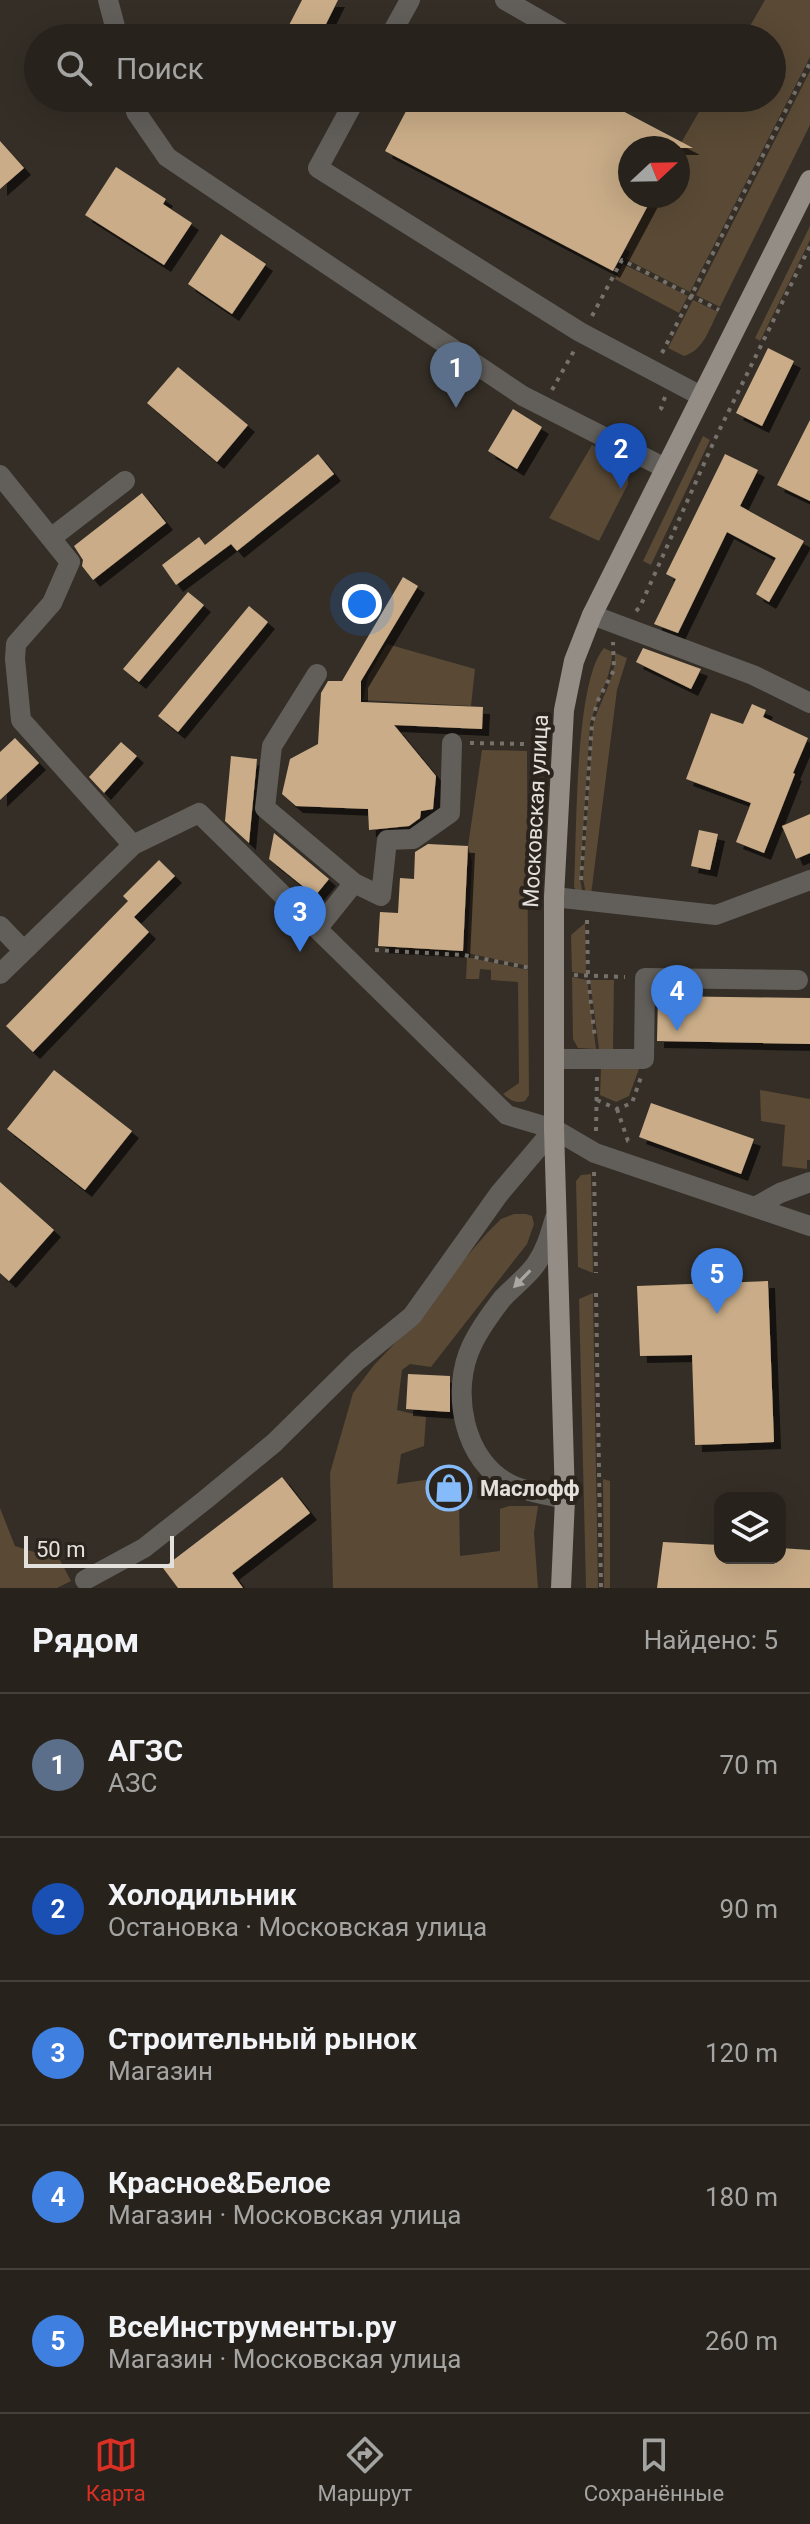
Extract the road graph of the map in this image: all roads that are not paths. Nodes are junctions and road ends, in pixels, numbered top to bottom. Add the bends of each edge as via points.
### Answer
1 (108, 0) edge
2 (410, 0) edge
3 (505, 0) edge
4 (114, 24) edge
5 (397, 24) edge
6 (547, 24) edge
7 (136, 112) edge
8 (348, 112) edge
9 (810, 180) edge
10 (701, 396) junction
11 (665, 468) junction
12 (0, 475) edge
13 (125, 481) dead end
14 (51, 538) junction
15 (592, 615) junction
16 (0, 643) edge
17 (15, 659) junction
18 (317, 674) dead end
19 (810, 703) edge
20 (452, 743) road end
21 (133, 845) junction
22 (810, 880) edge
23 (354, 883) junction
24 (554, 897) junction
25 (0, 926) edge
26 (317, 929) junction
27 (23, 950) junction
28 (0, 974) edge
29 (798, 980) dead end
30 (554, 1059) junction
31 (554, 1129) junction
32 (810, 1182) edge
33 (755, 1207) junction
34 (557, 1211) junction
35 (810, 1226) edge
36 (565, 1499) junction
37 (85, 1580) dead end
38 (561, 1588) edge

1 - 4 street
2 - 5 street
3 - 6 street
7 - 11 street via 167,157 523,396
8 - 10 street via 318,168 583,333
9 - 10 main road, Московская улица
10 - 11 main road, Московская улица
11 - 15 main road, Московская улица
12 - 14 street
13 - 14 street
14 - 17 street via 70,562 52,603 16,644
15 - 19 street via 753,675
15 - 24 main road, Московская улица via 574,661 564,710
16 - 17 street
17 - 21 street via 21,720
18 - 23 street via 272,746 265,808
20 - 23 street via 450,813 413,839 387,840 381,896
21 - 26 street via 199,813
21 - 27 street
22 - 24 street via 716,915
23 - 26 street
24 - 30 main road, Московская улица
25 - 27 street
26 - 31 street via 507,1115
27 - 28 street
29 - 30 street via 645,978 644,1059
30 - 31 main road, Московская улица
31 - 33 street via 595,1153
31 - 34 main road, Московская улица
31 - 37 street via 499,1194 412,1316 205,1500 144,1548
32 - 33 street
33 - 35 street
34 - 36 main road, Московская улица
34 -> 36 street via 535,1266 502,1299 471,1346 462,1412 474,1449 487,1468 511,1485
36 - 38 main road, Московская улица

